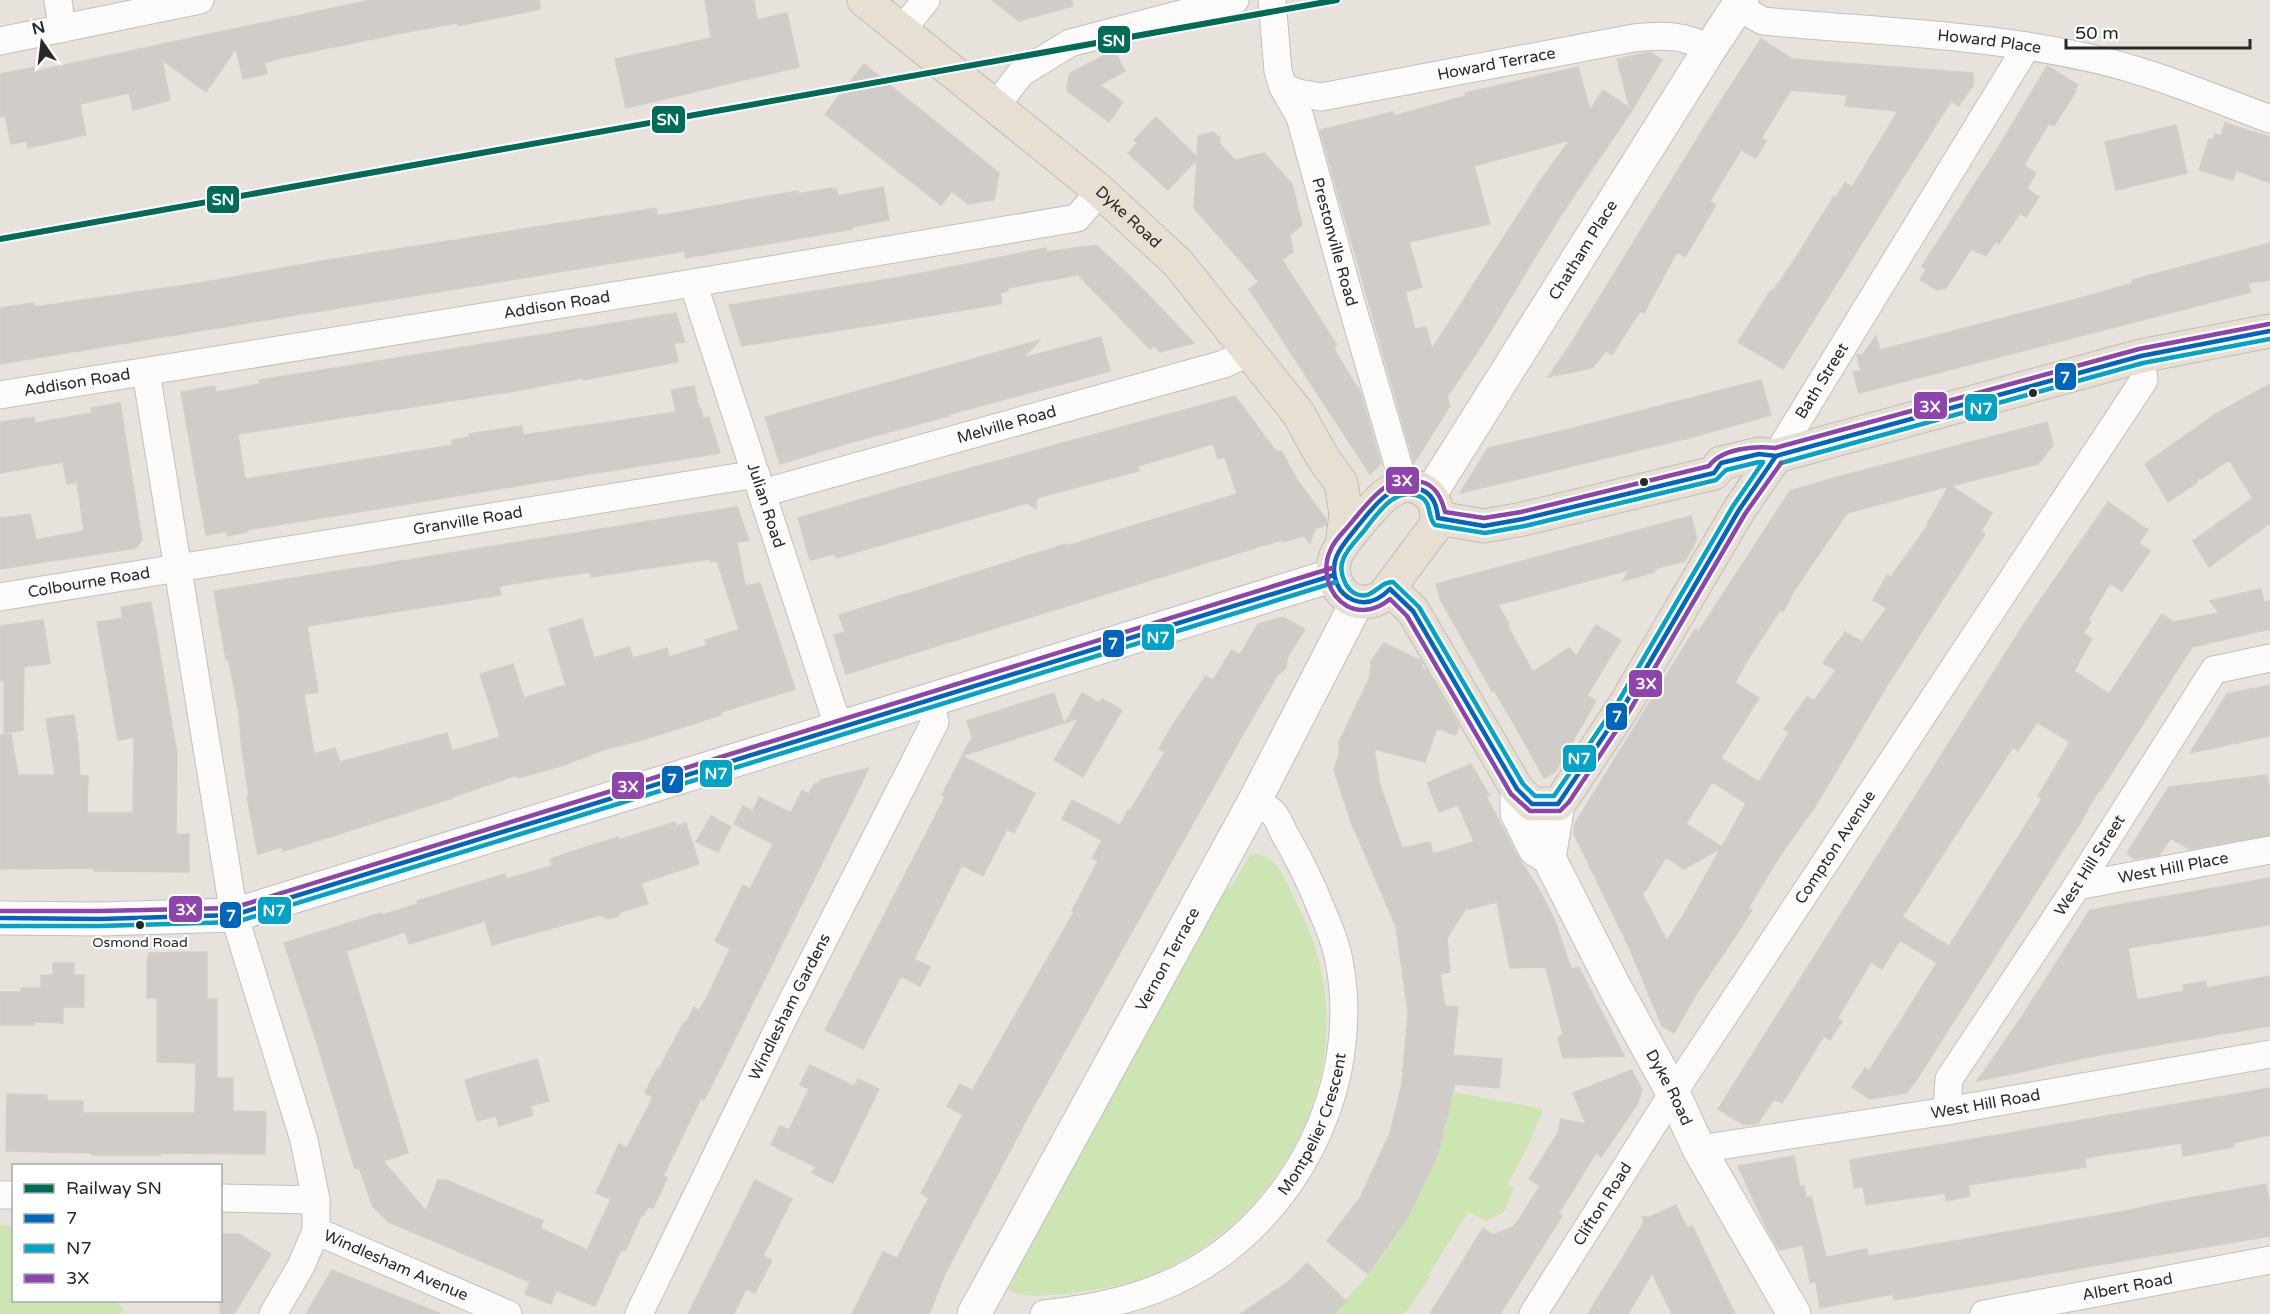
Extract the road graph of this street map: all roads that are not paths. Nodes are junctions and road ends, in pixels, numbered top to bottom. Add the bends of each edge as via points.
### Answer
1 (58, 0) edge
2 (200, 0) edge
3 (864, 0) edge
4 (926, 0) edge
5 (1235, 0) edge
6 (1272, 0) edge
7 (1740, 3) edge
8 (62, 29) junction
9 (901, 31) junction
10 (0, 41) edge
11 (2027, 46) junction
12 (1709, 50) junction
13 (1283, 87) junction
14 (994, 107) junction
15 (2270, 119) edge
16 (1100, 191) junction
17 (693, 283) junction
18 (2270, 331) edge
19 (1249, 352) junction
20 (2141, 356) junction
21 (146, 372) junction
22 (0, 395) edge
23 (1776, 456) junction
24 (1714, 473) junction
25 (759, 483) junction
26 (1341, 483) junction
27 (1414, 498) junction
28 (1738, 510) junction
29 (1338, 560) junction
30 (179, 569) junction
31 (1390, 589) junction
32 (0, 597) edge
33 (1357, 602) junction
34 (2270, 658) edge
35 (930, 701) junction
36 (839, 729) junction
37 (1517, 789) junction
38 (1254, 802) junction
39 (1558, 804) junction
40 (2270, 850) edge
41 (1549, 858) junction
42 (2077, 886) junction
43 (234, 915) junction
44 (0, 918) edge
45 (2270, 1054) edge
46 (1673, 1093) junction
47 (1947, 1111) junction
48 (1699, 1149) junction
49 (222, 1198) edge
50 (316, 1200) junction
51 (316, 1232) junction
52 (2270, 1260) edge
53 (2066, 1306) edge
54 (273, 1314) edge
55 (508, 1314) edge
56 (639, 1314) edge
57 (974, 1314) edge
58 (1044, 1314) edge
59 (1533, 1314) edge
60 (1794, 1314) edge
61 (1984, 1314) edge

1 - 8 street
2 - 8 street
3 - 9 main road, Dyke Road
4 - 9 street
5 - 14 street via 1070,43 1021,73
6 - 13 street, Prestonville Road
7 - 11 street, Howard Place via 1763,21 1925,33
7 - 12 main road, Chatham Place
8 - 10 street
9 - 14 main road, Dyke Road
11 - 15 street, Howard Place via 2107,62
11 - 23 street, Bath Street
12 - 13 street, Howard Terrace via 1697,41 1674,36 1645,37 1321,97
12 - 27 main road, Chatham Place
13 - 27 street, Prestonville Road via 1300,117 1346,285
14 - 16 main road, Dyke Road
16 - 17 street, Addison Road via 1077,218
16 - 19 main road, Dyke Road via 1178,263
17 - 21 street, Addison Road
17 - 25 street, Julian Road
18 - 20 main road
19 - 25 street, Melville Road via 1224,364
19 - 26 main road, Dyke Road via 1298,413
20 - 23 main road
20 - 46 street, Compton Avenue via 2144,380
21 - 22 street, Addison Road
21 - 30 street
23 - 24 main road via 1759,454 1721,463
23 - 28 main road, Bath Street
24 - 27 main road via 1484,526
24 - 28 main road via 1734,488
25 - 30 street, Granville Road
25 - 36 street, Julian Road
26 - 27 main road
26 - 29 main road, Dyke Road via 1346,514
27 - 29 main road
27 - 31 main road via 1434,528
28 - 39 main road, Bath Street via 1624,706
29 - 33 main road via 1339,588
29 - 35 main road
30 - 32 street, Colbourne Road
30 - 43 street
31 - 33 main road via 1373,602
31 - 37 main road, Dyke Road via 1413,611
33 - 38 main road, Vernon Terrace
34 - 42 street, West Hill Street via 2214,670
35 - 36 main road
35 - 56 street, Windlesham Gardens via 935,722 778,1029
36 - 43 main road
37 - 39 main road, Dyke Road via 1532,804
37 - 41 main road, Dyke Road via 1517,813 1534,849
38 - 57 main road, Vernon Terrace
38 - 58 street, Montpelier Crescent via 1274,813 1303,864 1340,963 1344,995 1342,1045 1322,1122 1308,1153 1277,1200 1247,1233 1215,1258 1164,1286 1112,1305
39 - 41 main road
40 - 42 street, West Hill Place
41 - 46 main road, Dyke Road
42 - 47 street, West Hill Street via 1949,1079
43 - 44 main road
43 - 50 street via 304,1140
45 - 47 street, West Hill Road
46 - 48 main road, Dyke Road
46 - 59 street, Clifton Road
47 - 48 street, West Hill Road
48 - 60 main road, Dyke Road
49 - 50 street
50 - 51 street
51 - 54 street
51 - 55 street, Windlesham Avenue
52 - 53 street, Albert Road
53 - 61 street, Albert Road

